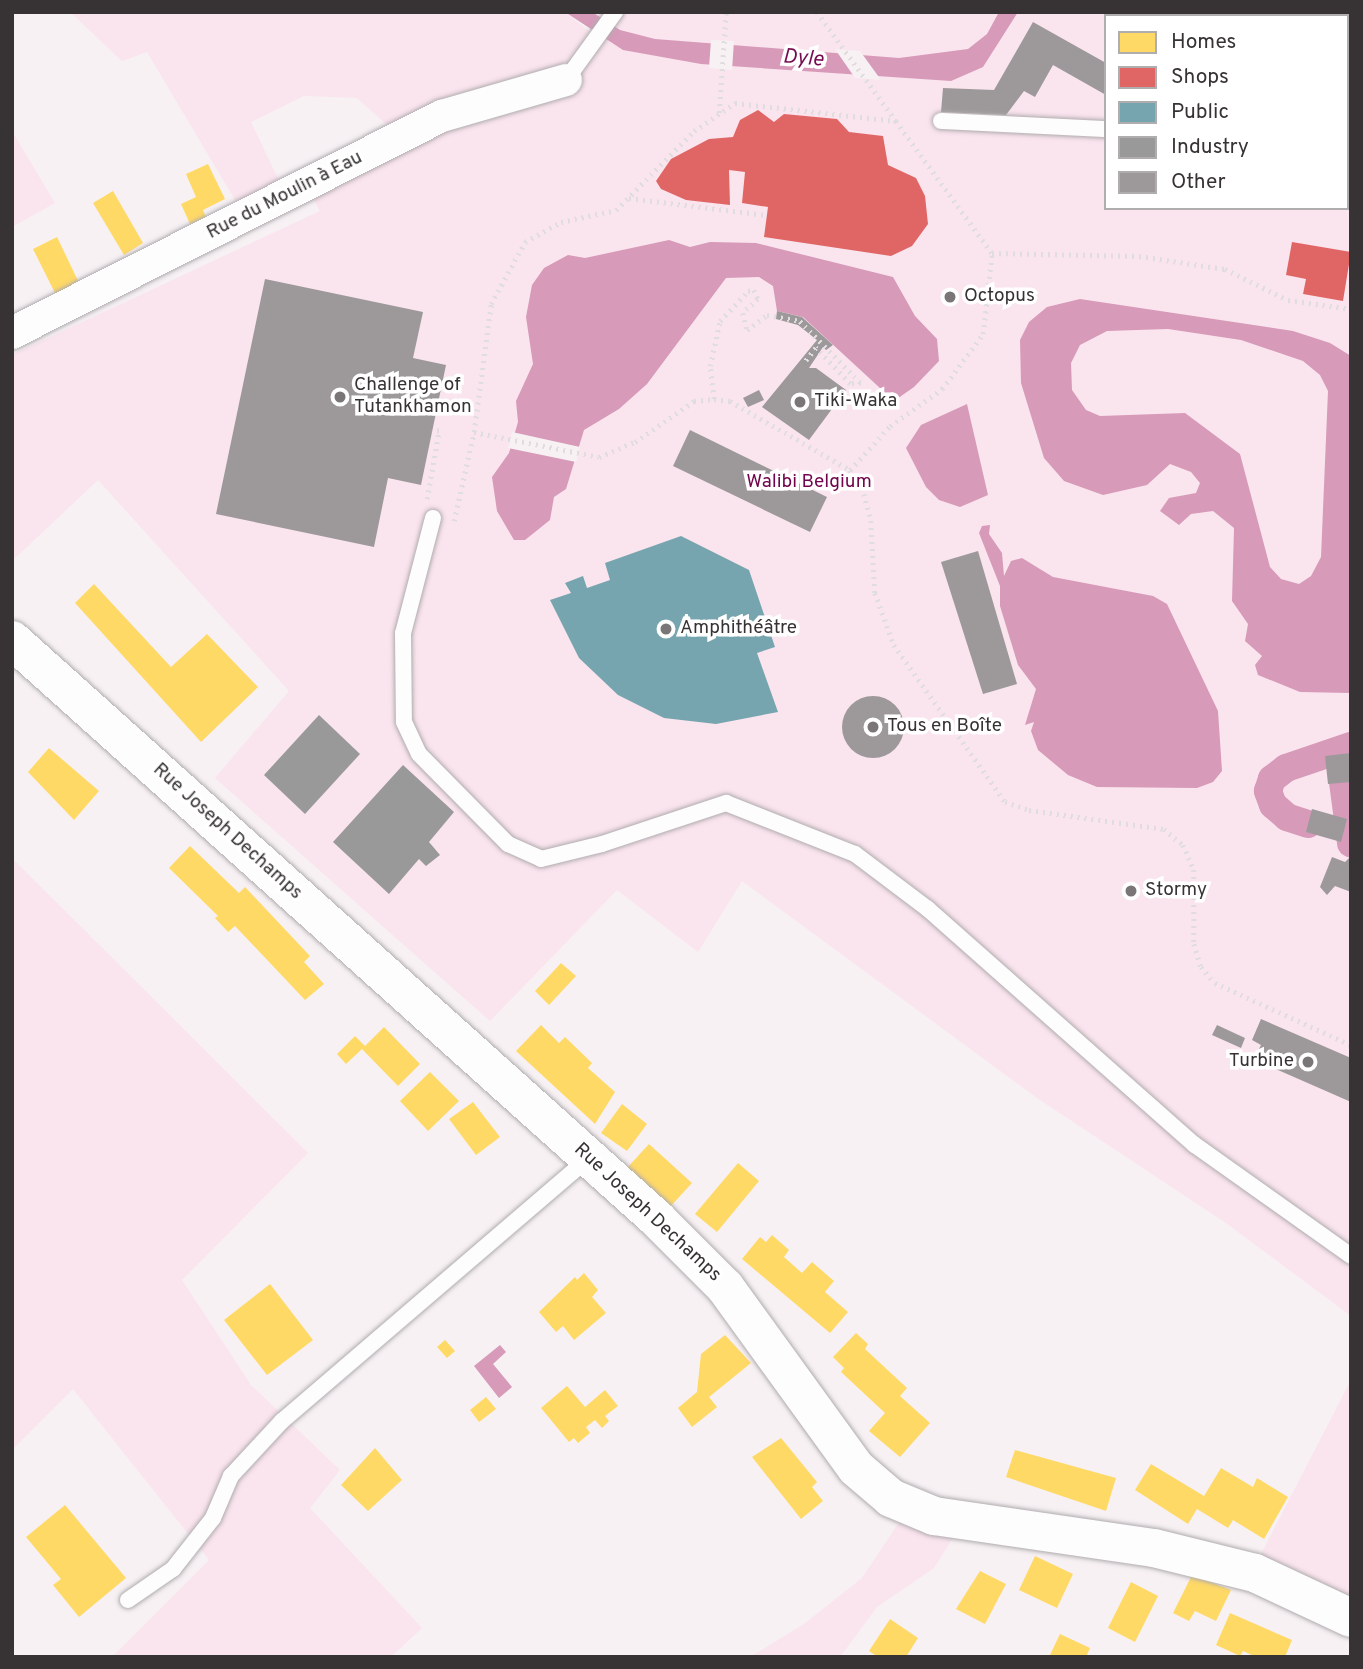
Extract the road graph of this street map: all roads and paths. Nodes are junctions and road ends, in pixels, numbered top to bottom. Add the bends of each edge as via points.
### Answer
1 (726, 12) edge
2 (817, 12) edge
3 (614, 14) edge
4 (572, 74) joint
5 (719, 113) junction
6 (896, 121) junction
7 (941, 121) dead end
8 (1104, 129) edge
9 (629, 198) junction
10 (766, 215) dead end
11 (992, 253) junction
12 (1351, 309) edge
13 (12, 333) edge
14 (822, 341) junction
15 (816, 348) junction
16 (805, 362) dead end
17 (714, 399) junction
18 (432, 430) dead end
19 (474, 432) junction
20 (850, 470) junction
21 (433, 518) junction
22 (12, 640) edge
23 (1351, 1045) edge
24 (589, 1158) junction
25 (1351, 1256) edge
26 (128, 1600) dead end
27 (1351, 1618) edge

1 - 5 path
2 - 6 path
3 - 4 lane
4 - 13 street, Rue du Moulin à Eau via 442,116
5 - 6 path via 734,103
5 - 9 path via 654,167
6 - 11 path
7 - 8 lane
9 - 10 path
9 - 19 path via 616,210 561,222 525,242 491,304
11 - 12 path via 1139,256 1226,269 1288,300
11 - 20 path via 983,334 942,389 890,426
14 - 15 path
14 - 15 path via 861,383 850,384
14 - 17 path via 800,321 774,314 759,318 747,330 743,313 758,299 754,290 748,291 720,321 710,366
15 - 16 path
17 - 19 path via 694,401 663,426 599,457
17 - 20 path via 730,401
18 - 21 path via 439,431 424,516
19 - 21 path via 456,521
20 - 23 path via 864,494 871,521 875,593 894,645 1005,802 1029,810 1164,829 1183,845 1194,870 1194,944 1201,967 1215,983
21 - 25 lane via 403,633 404,722 419,754 508,844 541,859 726,803 855,854 928,909 1195,1145
22 - 24 street, Rue Joseph Dechamps
24 - 26 lane via 282,1421 231,1476 213,1518 173,1569
24 - 27 street, Rue Joseph Dechamps via 725,1287 856,1468 891,1498 934,1516 1154,1548 1255,1573

